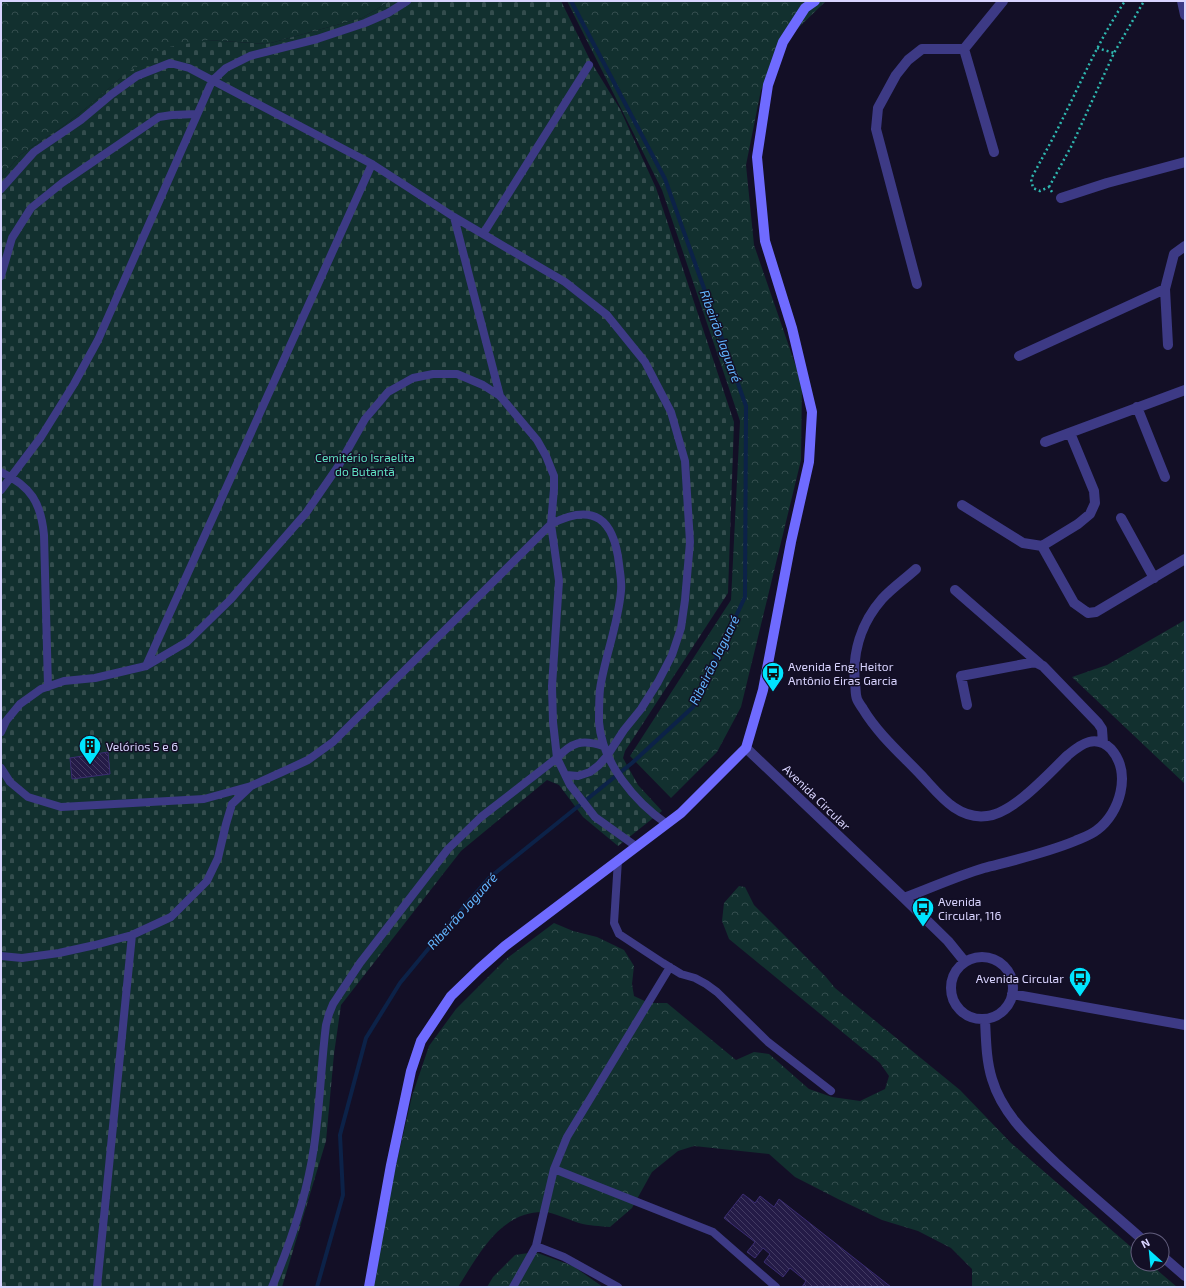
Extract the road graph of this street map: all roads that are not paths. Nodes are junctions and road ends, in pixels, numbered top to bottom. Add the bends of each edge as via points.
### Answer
1 (407, 1) edge
2 (815, 1) edge
3 (1003, 1) edge
4 (1182, 1) edge
5 (1185, 15) edge
6 (964, 49) junction
7 (589, 65) dead end
8 (212, 81) junction
9 (197, 114) junction
10 (994, 152) dead end
11 (1185, 162) edge
12 (372, 164) junction
13 (1, 189) edge
14 (1061, 198) road end
15 (454, 216) junction
16 (484, 234) junction
17 (1185, 246) edge
18 (1, 276) edge
19 (917, 284) dead end
20 (1165, 289) junction
21 (1168, 345) dead end
22 (1019, 356) dead end
23 (1185, 390) edge
24 (500, 396) junction
25 (1137, 407) junction
26 (1070, 433) junction
27 (1045, 442) dead end
28 (1, 472) edge
29 (10, 477) junction
30 (1165, 477) dead end
31 (1, 490) edge
32 (962, 505) dead end
33 (1121, 518) dead end
34 (551, 524) junction
35 (1042, 546) junction
36 (1185, 559) edge
37 (916, 569) dead end
38 (1154, 578) junction
39 (955, 590) dead end
40 (1040, 664) junction
41 (146, 666) junction
42 (48, 687) junction
43 (967, 705) dead end
44 (1, 732) edge
45 (1103, 743) junction
46 (604, 746) junction
47 (746, 748) junction
48 (607, 756) junction
49 (557, 758) junction
50 (1, 768) edge
51 (566, 775) junction
52 (4, 777) edge
53 (251, 786) junction
54 (667, 824) junction
55 (637, 847) junction
56 (618, 860) junction
57 (904, 898) junction
58 (132, 935) junction
59 (1, 956) edge
60 (965, 962) junction
61 (670, 967) junction
62 (1012, 994) junction
63 (985, 1019) junction
64 (1185, 1025) edge
65 (831, 1091) dead end
66 (554, 1168) junction
67 (1134, 1232) edge
68 (536, 1246) junction
69 (1170, 1263) edge
70 (1185, 1276) edge
71 (96, 1287) edge
72 (272, 1287) edge
73 (369, 1287) edge
74 (514, 1287) edge
75 (618, 1287) edge
76 (776, 1287) edge

1 - 8 lane via 388,14 365,23 250,56 226,68
2 - 47 main road via 806,8 783,42 768,85 757,157 765,240 792,328 812,412 809,462 763,690
3 - 6 street
4 - 5 street
6 - 10 street
6 - 19 street via 922,49 908,60 896,75 878,108 876,129
7 - 16 lane
8 - 9 lane
8 - 12 lane
8 - 13 lane via 189,68 170,63 137,76 81,120 34,152
9 - 18 lane via 160,117 151,122 62,183 31,208 12,238
9 - 29 lane via 98,340 41,437
11 - 14 street
12 - 15 lane
12 - 41 lane
15 - 16 lane
15 - 24 lane
16 - 48 lane via 565,282 607,316 645,362 671,412 685,461 690,542 681,628 672,655 658,682
17 - 20 street via 1174,254
20 - 21 street
20 - 22 street
23 - 25 street
24 - 34 lane via 537,440 554,476
24 - 41 lane via 484,385 457,374 433,374 413,378 388,392 365,419 339,465 306,513 230,600 187,642
25 - 26 street
25 - 30 street
26 - 27 street
26 - 35 street via 1094,491 1095,503 1090,514 1078,524
28 - 29 lane
29 - 31 lane
29 - 42 lane via 34,497 42,518
32 - 35 street via 1022,543
33 - 38 street
34 - 46 lane via 577,514 590,514 600,518 606,525 617,548 621,589 617,620 600,689 599,722
34 - 49 lane via 559,581 552,686
34 - 53 lane via 333,742 308,760
35 - 38 street via 1074,603 1088,613 1096,612
36 - 38 street
37 - 45 street via 882,599 866,623 856,648 854,672 857,699 868,718 950,805 977,817 1000,813 1022,798 1077,748 1089,742
39 - 40 street
40 - 43 street via 1035,662 961,676
40 - 45 street via 1098,723 1102,729
41 - 42 lane via 95,678 64,681
42 - 44 lane via 20,704 6,721
45 - 57 street via 1114,753 1122,780 1119,798 1112,814 1096,831 1060,847 982,869
46 - 48 lane
46 - 49 lane via 591,742 578,743 566,749
47 - 54 main road
47 - 57 street, Avenida Circular
48 - 51 lane via 590,772 578,776
48 - 54 lane via 633,793 655,816
49 - 51 lane
49 - 72 lane via 481,817 448,849 360,963 333,1004 326,1025 314,1147 307,1183 300,1212
50 - 52 lane
51 - 55 lane via 570,786 596,817
52 - 53 lane via 28,797 61,807 204,799
53 - 58 lane via 232,804 218,858 207,882 171,917
54 - 55 main road
55 - 56 main road
56 - 61 lane via 615,927 619,934
56 - 73 main road via 479,969 451,996 421,1040 411,1071 392,1158
57 - 60 street, Avenida Circular via 948,941
58 - 59 lane via 59,953 22,958
58 - 71 lane
60 - 62 street via 985,957 1004,966 1013,984
60 - 63 street via 953,978 953,998 966,1014
61 - 65 lane via 695,978 717,992 768,1042
61 - 66 lane via 567,1137
62 - 63 street via 1003,1011
62 - 64 street
63 - 67 street via 991,1078 1004,1108 1022,1131
66 - 68 lane
66 - 76 lane via 713,1232
68 - 74 lane
68 - 75 lane via 564,1257
69 - 70 street

